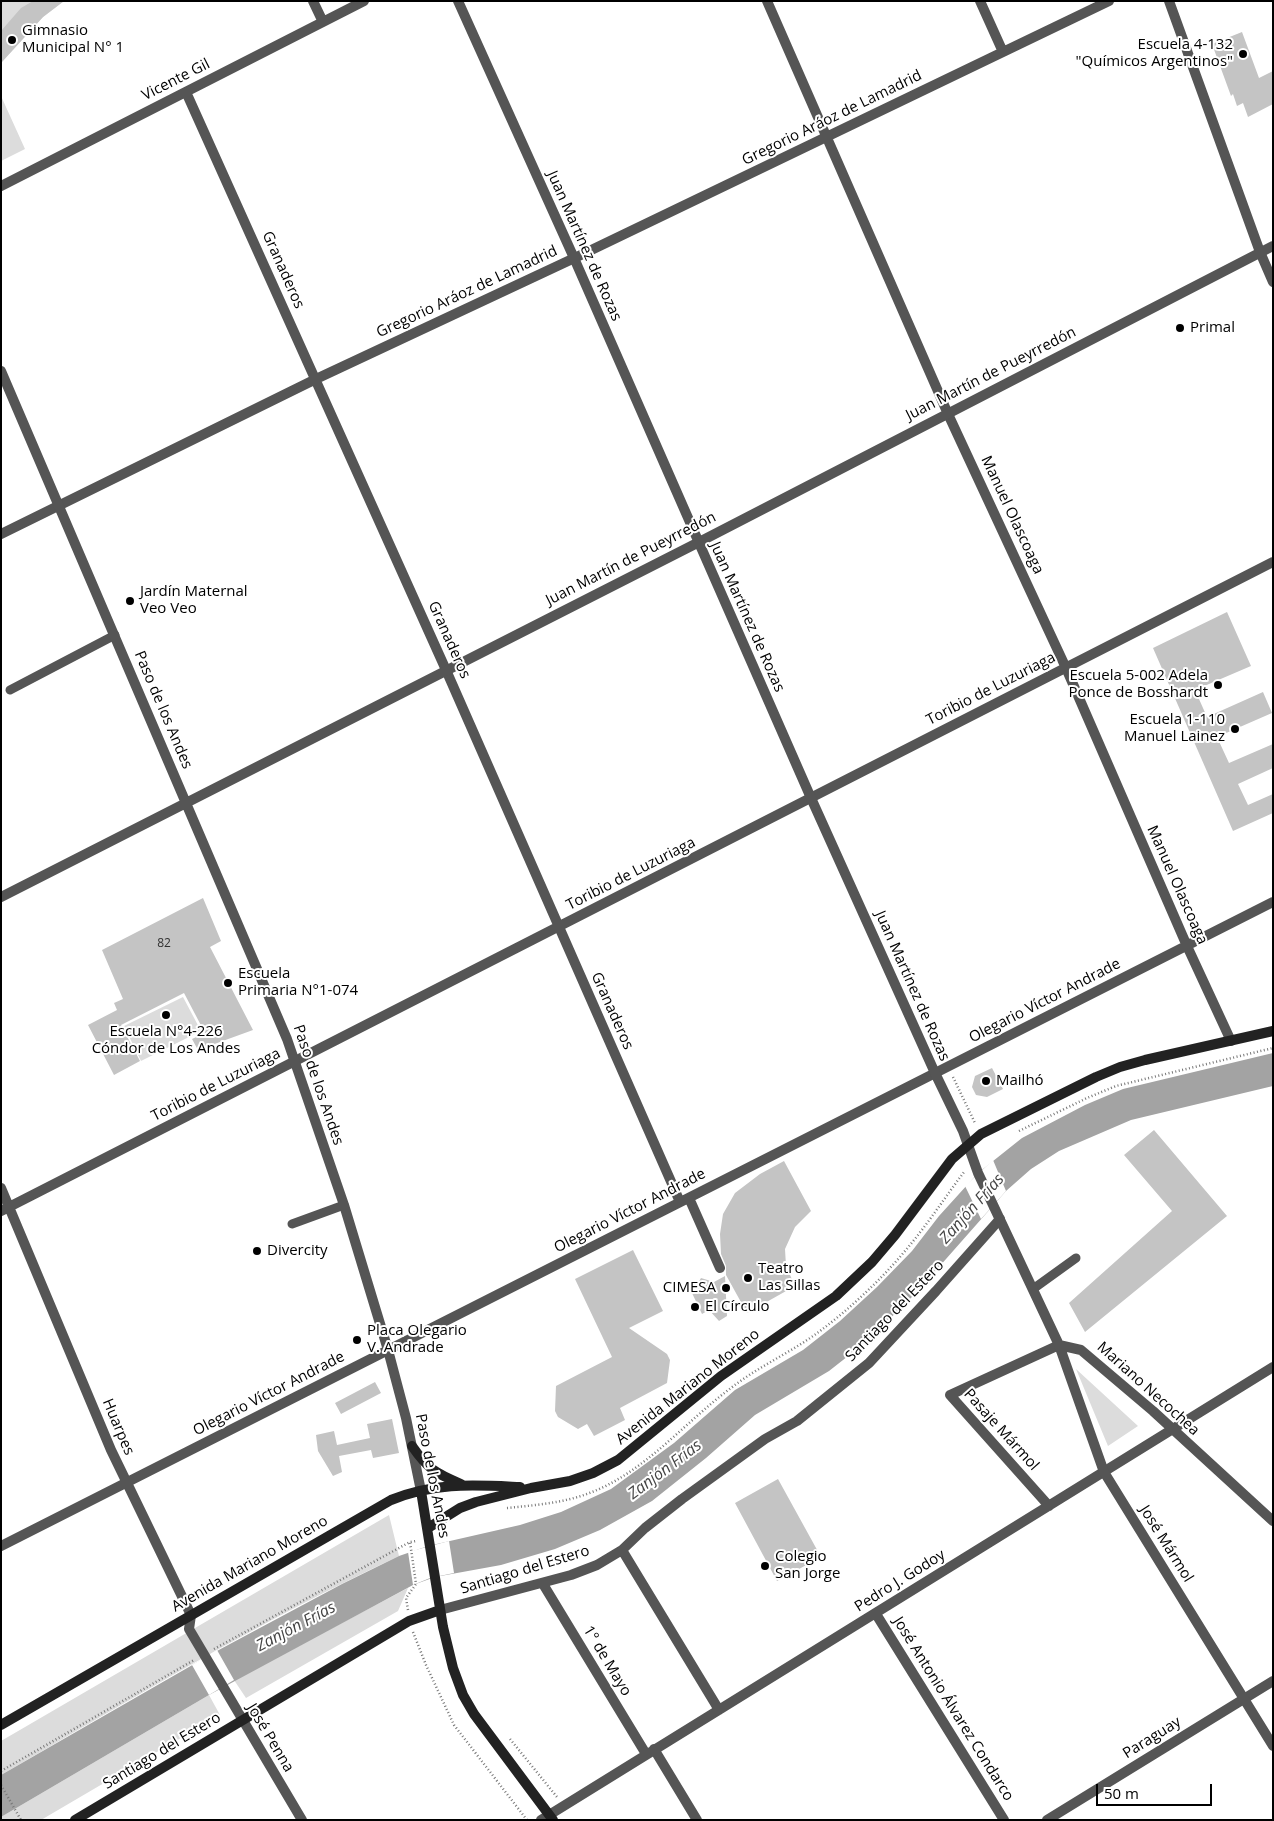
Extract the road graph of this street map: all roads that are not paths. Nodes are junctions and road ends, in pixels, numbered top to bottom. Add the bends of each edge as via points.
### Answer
1 (313, 1) edge
2 (364, 1) edge
3 (458, 1) edge
4 (767, 1) edge
5 (980, 1) edge
6 (1108, 1) edge
7 (1169, 1) edge
8 (323, 22) junction
9 (1003, 52) junction
10 (186, 92) junction
11 (828, 137) junction
12 (1, 186) edge
13 (1273, 246) edge
14 (1260, 252) junction
15 (574, 258) junction
16 (1273, 282) edge
17 (1, 371) edge
18 (316, 379) junction
19 (948, 414) junction
20 (60, 505) junction
21 (1, 534) edge
22 (698, 542) junction
23 (1273, 562) edge
24 (115, 635) junction
25 (1066, 668) junction
26 (446, 670) junction
27 (10, 690) dead end
28 (811, 798) junction
29 (185, 803) junction
30 (1, 897) edge
31 (1273, 902) edge
32 (559, 928) junction
33 (1187, 946) junction
34 (1273, 1031) edge
35 (1231, 1041) junction
36 (296, 1061) junction
37 (935, 1073) junction
38 (968, 1144) junction
39 (1, 1188) edge
40 (684, 1200) junction
41 (344, 1205) junction
42 (5, 1209) edge
43 (1000, 1219) junction
44 (292, 1224) dead end
45 (1076, 1258) dead end
46 (720, 1268) dead end
47 (1033, 1289) junction
48 (1059, 1345) junction
49 (388, 1350) junction
50 (1273, 1367) edge
51 (1172, 1429) junction
52 (412, 1446) junction
53 (1104, 1472) junction
54 (126, 1483) junction
55 (462, 1484) junction
56 (530, 1488) junction
57 (421, 1490) junction
58 (1048, 1506) junction
59 (1273, 1521) edge
60 (428, 1528) junction
61 (1, 1546) edge
62 (622, 1550) junction
63 (543, 1584) junction
64 (440, 1610) junction
65 (876, 1614) junction
66 (191, 1615) junction
67 (213, 1672) joint
68 (1273, 1681) edge
69 (1244, 1698) junction
70 (718, 1710) junction
71 (242, 1720) junction
72 (1, 1725) edge
73 (1273, 1746) edge
74 (650, 1752) junction
75 (548, 1818) edge
76 (75, 1820) edge
77 (302, 1820) edge
78 (697, 1820) edge
79 (1004, 1820) edge
80 (1047, 1820) edge

1 - 8 street
2 - 8 street, Vicente Gil
3 - 15 street, Juan Martínez de Rozas
4 - 11 street, Manuel Olascoaga
5 - 9 street
6 - 9 street, Gregorio Aráoz de Lamadrid
7 - 14 street
8 - 10 street, Vicente Gil
9 - 11 street, Gregorio Aráoz de Lamadrid
10 - 12 street, Vicente Gil
10 - 18 street, Granaderos
11 - 15 street, Gregorio Aráoz de Lamadrid
11 - 19 street, Manuel Olascoaga
13 - 14 street, Juan Martín de Pueyrredón
14 - 16 street
14 - 19 street, Juan Martín de Pueyrredón
15 - 18 street, Gregorio Aráoz de Lamadrid
15 - 22 street, Juan Martínez de Rozas
17 - 20 street, Paso de los Andes
18 - 20 street, Gregorio Aráoz de Lamadrid
18 - 26 street, Granaderos
19 - 22 street, Juan Martín de Pueyrredón
19 - 25 street, Manuel Olascoaga
20 - 21 street, Gregorio Aráoz de Lamadrid
20 - 24 street, Paso de los Andes
22 - 26 street, Juan Martín de Pueyrredón
22 - 28 street, Juan Martínez de Rozas
23 - 25 street, Toribio de Luzuriaga
24 - 27 lane
24 - 29 street, Paso de los Andes
25 - 28 street, Toribio de Luzuriaga
25 - 33 street, Manuel Olascoaga
26 - 29 street, Juan Martín de Pueyrredón
26 - 32 street, Granaderos
28 - 32 street, Toribio de Luzuriaga
28 - 37 street, Juan Martínez de Rozas
29 - 30 street, Juan Martín de Pueyrredón
29 - 36 street, Paso de los Andes
31 - 33 street, Olegario Víctor Andrade
32 - 36 street, Toribio de Luzuriaga
32 - 40 street, Granaderos
33 - 35 street, Manuel Olascoaga
33 - 37 street, Olegario Víctor Andrade
34 - 35 main road, Avenida Mariano Moreno
35 - 38 main road, Avenida Mariano Moreno via 1145,1060 1096,1077 985,1132
36 - 41 street, Paso de los Andes
36 - 42 street, Toribio de Luzuriaga
37 - 38 street, Juan Martínez de Rozas
37 - 40 street, Olegario Víctor Andrade
38 - 43 street, Juan Martínez de Rozas
38 - 56 main road, Avenida Mariano Moreno via 952,1159 895,1236 836,1296 721,1376 618,1460 583,1477
39 - 42 street, Huarpes
40 - 46 street, Granaderos
40 - 49 street, Olegario Víctor Andrade
41 - 44 lane
41 - 49 street, Paso de los Andes
42 - 54 street, Huarpes
43 - 47 street
43 - 62 street, Santiago del Estero via 869,1362 796,1421 682,1498
45 - 47 lane
47 - 48 street
48 - 51 street, Mariano Necochea via 1081,1350
48 - 53 street, José Mármol
48 - 58 street, Pasaje Mármol via 950,1395
49 - 52 street, Paso de los Andes
49 - 54 street, Olegario Víctor Andrade
50 - 51 street, Pedro J. Godoy
51 - 53 street, Pedro J. Godoy
51 - 59 street, Mariano Necochea
52 - 55 main road via 436,1473
52 - 57 street, Paso de los Andes
53 - 58 street, Pedro J. Godoy
53 - 69 street, José Mármol
54 - 61 street, Olegario Víctor Andrade
54 - 66 street, Huarpes
55 - 56 main road, Avenida Mariano Moreno
55 - 57 main road, Avenida Mariano Moreno
56 - 60 main road, Avenida Mariano Moreno via 460,1508
57 - 60 main road, Paso de los Andes
57 - 66 main road, Avenida Mariano Moreno via 380,1506
58 - 65 street, Pedro J. Godoy
60 - 64 main road, Paso de los Andes
62 - 63 street, Santiago del Estero via 591,1568
62 - 70 street
63 - 64 street, Santiago del Estero
63 - 74 street, 1° de Mayo
64 - 71 main road, Santiago del Estero via 409,1621
64 - 75 main road, Paso de los Andes via 453,1668 463,1695
65 - 70 street, Pedro J. Godoy
65 - 79 street, José Antonio Álvarez Condarco
66 - 67 street, Huarpes via 189,1629
66 - 72 main road, Avenida Mariano Moreno
67 - 71 street, José Penna
68 - 69 street, Paraguay
69 - 73 street, José Mármol
69 - 80 street, Paraguay
70 - 74 street, Pedro J. Godoy
71 - 76 main road, Santiago del Estero
71 - 77 street, José Penna
74 - 75 street, Pedro J. Godoy
74 - 78 street, 1° de Mayo

